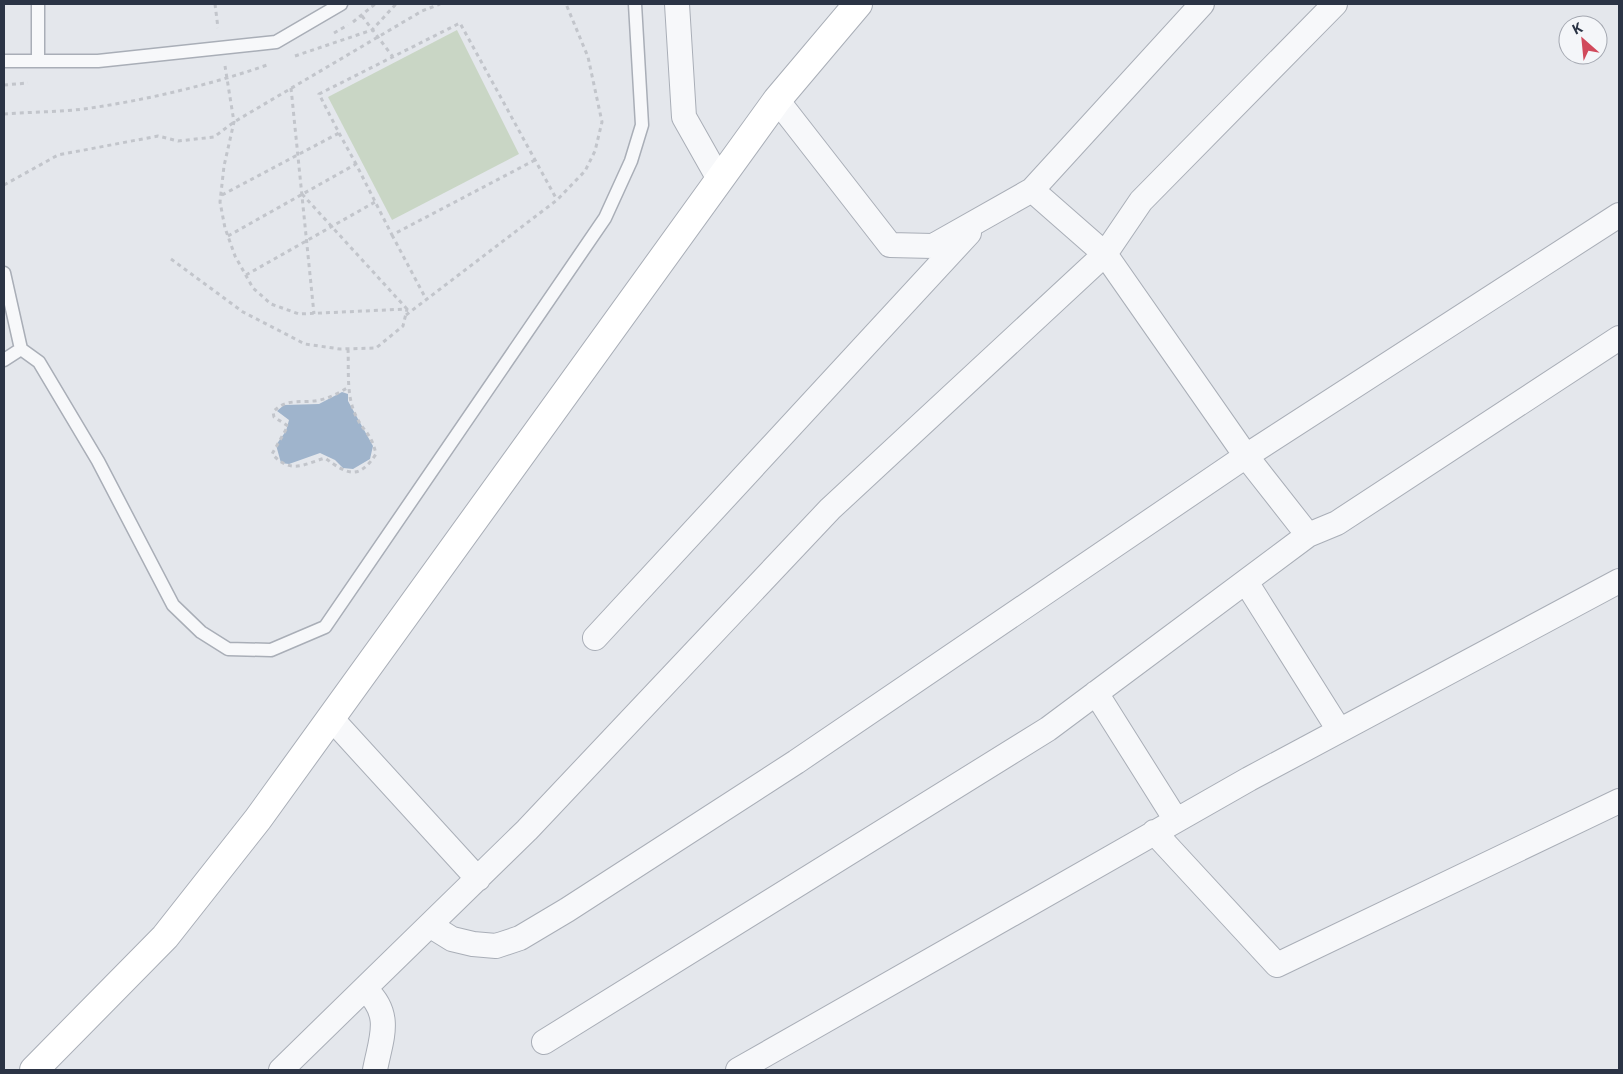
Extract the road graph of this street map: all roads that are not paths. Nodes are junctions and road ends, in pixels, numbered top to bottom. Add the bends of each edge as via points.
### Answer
1 (38, 4) edge
2 (341, 4) edge
3 (635, 4) edge
4 (678, 4) edge
5 (858, 4) edge
6 (1202, 4) edge
7 (1334, 4) edge
8 (4, 61) edge
9 (38, 61) junction
10 (777, 100) junction
11 (720, 179) junction
12 (1032, 190) junction
13 (1619, 215) edge
14 (983, 217) junction
15 (1105, 254) junction
16 (4, 273) edge
17 (1619, 338) edge
18 (21, 349) junction
19 (4, 360) edge
20 (1246, 456) junction
21 (1308, 535) junction
22 (1619, 581) edge
23 (1246, 582) junction
24 (595, 638) dead end
25 (1096, 693) junction
26 (331, 718) junction
27 (1339, 730) junction
28 (1619, 801) edge
29 (1176, 820) junction
30 (1154, 832) junction
31 (478, 879) junction
32 (431, 926) junction
33 (366, 990) junction
34 (544, 1042) dead end
35 (34, 1070) edge
36 (281, 1070) edge
37 (376, 1070) edge
38 (738, 1070) edge

1 - 9 lane
2 - 9 lane via 276,42 98,61
3 - 18 lane via 642,126 632,161 605,218 325,627 271,650 228,649 201,632 173,606 98,461 40,362
4 - 11 street via 684,117
5 - 10 main road
6 - 12 street
7 - 15 street via 1141,201
8 - 9 lane
10 - 11 main road
10 - 14 street via 890,245 933,246
11 - 26 main road
12 - 14 street
12 - 15 street
13 - 20 street
14 - 24 street
15 - 20 street
15 - 31 street via 830,509
16 - 18 lane
17 - 21 street via 1337,523
18 - 19 lane
20 - 21 street
20 - 32 street via 796,762 520,938 496,946 473,944 452,938
21 - 23 street
22 - 27 street
23 - 25 street
23 - 27 street
25 - 29 street
25 - 34 street via 1048,729
26 - 31 street
26 - 35 main road via 258,819 165,937
27 - 29 street
28 - 30 street via 1277,965
29 - 30 street
30 - 38 street
31 - 32 street
32 - 33 street
33 - 36 street
33 - 37 street via 376,999 383,1014

